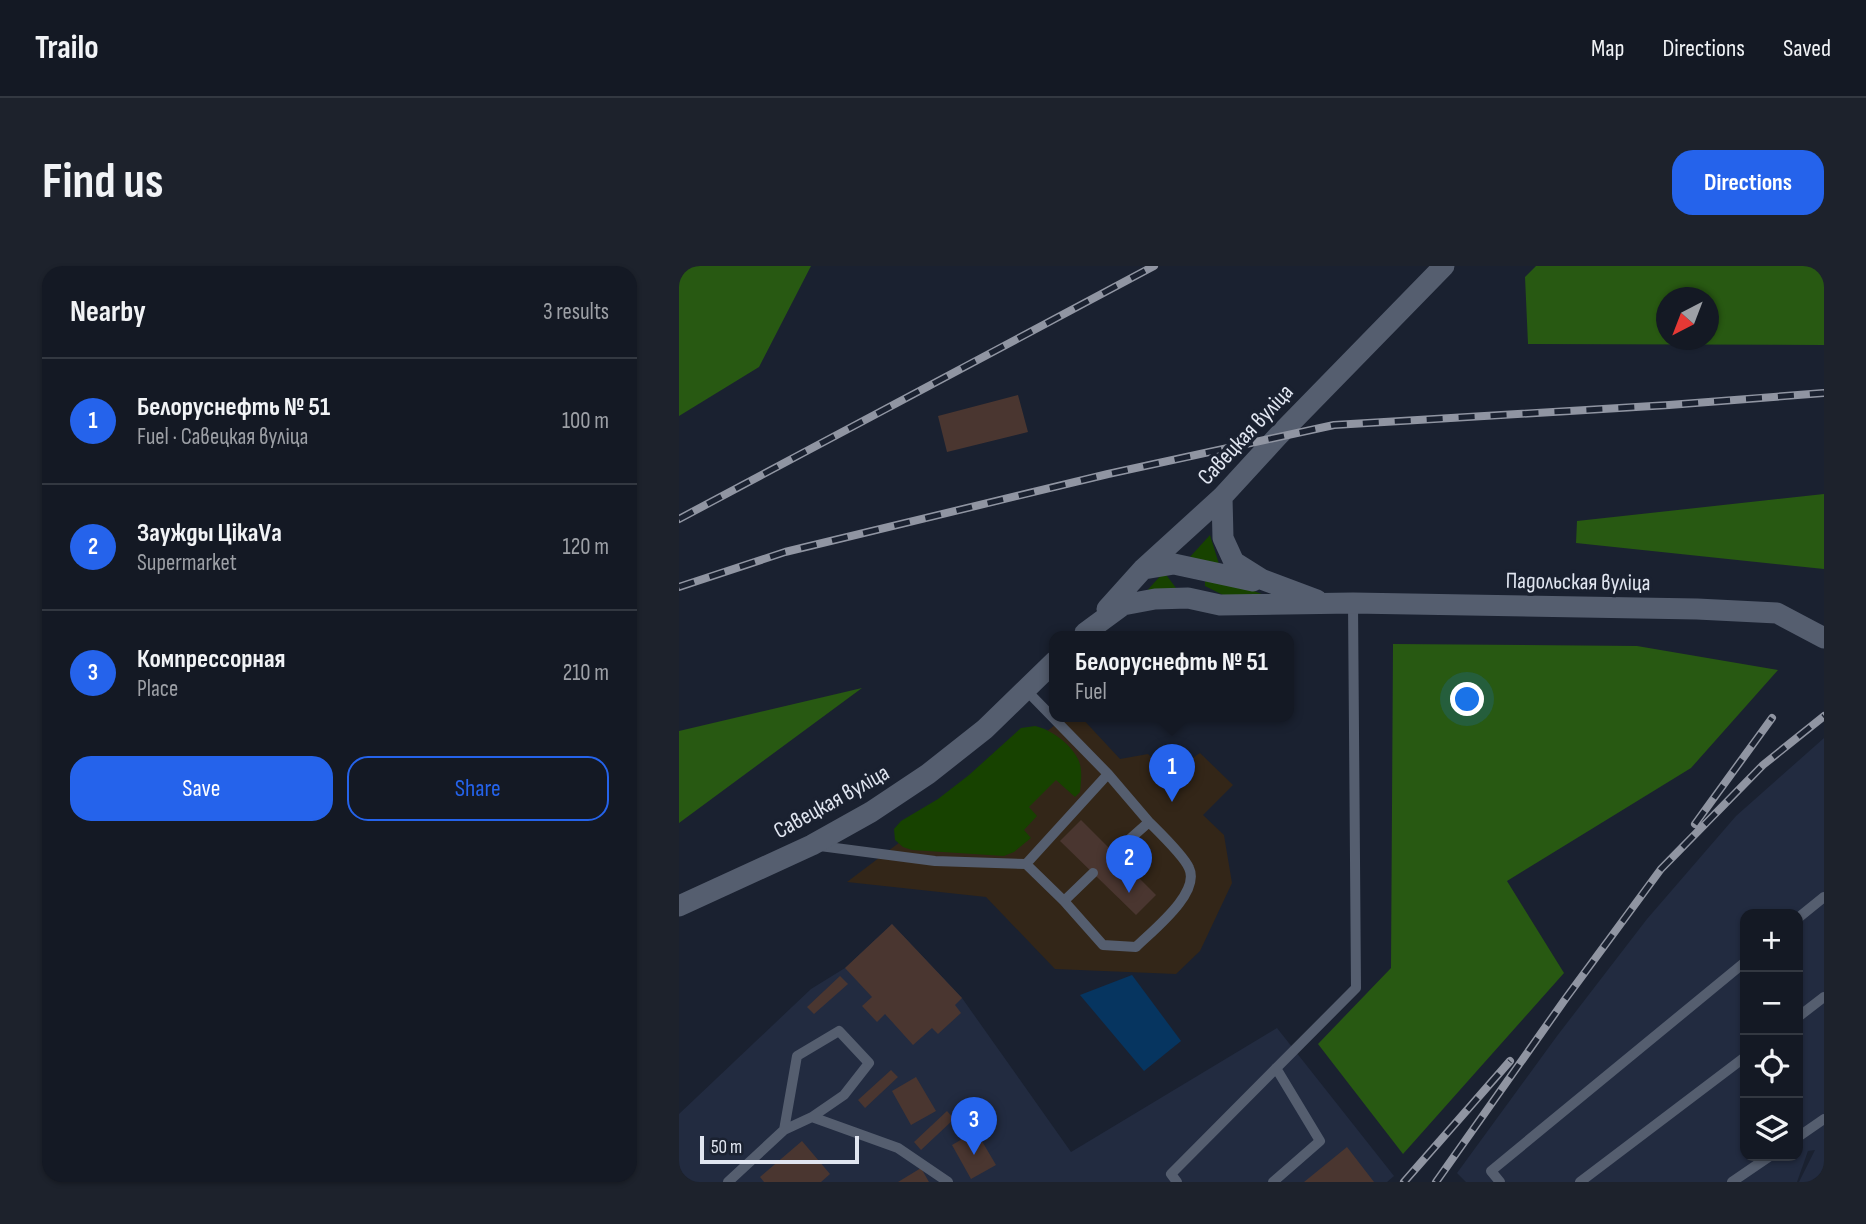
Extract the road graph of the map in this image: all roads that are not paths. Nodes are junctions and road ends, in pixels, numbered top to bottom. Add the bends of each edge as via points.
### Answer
1 (1444, 266) edge
2 (1222, 497) junction
3 (1188, 528) junction
4 (1174, 564) junction
5 (1143, 569) junction
6 (1283, 587) junction
7 (1325, 603) junction
8 (1353, 603) junction
9 (1220, 605) junction
10 (1086, 631) edge
11 (1087, 631) edge
12 (1824, 638) edge
13 (1049, 667) edge
14 (1025, 689) junction
15 (1049, 714) edge
16 (1057, 722) edge
17 (1108, 774) junction
18 (1149, 822) junction
19 (812, 845) junction
20 (1114, 853) dead end
21 (1026, 864) junction
22 (1093, 873) dead end
23 (1824, 897) edge
24 (1065, 901) junction
25 (679, 906) edge
26 (1803, 914) edge
27 (1740, 966) edge
28 (1824, 997) edge
29 (1803, 1013) edge
30 (1740, 1061) edge
31 (1276, 1068) junction
32 (812, 1116) junction
33 (1824, 1119) edge
34 (784, 1130) junction
35 (1803, 1134) edge
36 (1763, 1161) edge
37 (727, 1182) edge
38 (949, 1182) edge
39 (1177, 1182) edge
40 (1273, 1182) edge
41 (1500, 1182) edge
42 (1580, 1182) edge
43 (1732, 1182) edge

1 - 2 main road, Савецкая вуліца
2 - 3 main road, Савецкая вуліца
2 - 6 main road, Падольская вуліца via 1223,538 1234,562
3 - 4 main road via 1175,549
3 - 5 main road, Савецкая вуліца
4 - 5 main road
4 - 6 main road
4 - 9 main road via 1182,580
5 - 10 main road, Савецкая вуліца
6 - 7 main road, Падольская вуліца
7 - 8 main road, Падольская вуліца
7 - 9 main road, Падольская вуліца
8 - 12 main road, Падольская вуліца via 1777,613
8 - 31 lane via 1356,988
9 - 11 main road, Падольская вуліца via 1188,598 1123,605
13 - 14 main road, Савецкая вуліца
14 - 15 lane
14 - 19 main road, Савецкая вуліца via 985,729 928,774 871,813
16 - 17 lane
17 - 18 lane
17 - 21 lane
18 - 20 lane
18 - 24 lane via 1190,868 1191,884 1181,902 1136,947 1103,945
19 - 21 lane via 935,861
19 - 25 main road, Савецкая вуліца
21 - 24 lane
22 - 24 lane
23 - 26 lane
27 - 41 lane via 1491,1171
28 - 29 lane
30 - 42 lane
31 - 39 lane via 1171,1174
31 - 40 lane via 1319,1141
32 - 34 lane
32 - 34 lane via 844,1095 869,1063 839,1031 797,1056
32 - 38 lane via 898,1148
33 - 35 lane
34 - 37 lane
36 - 43 lane

